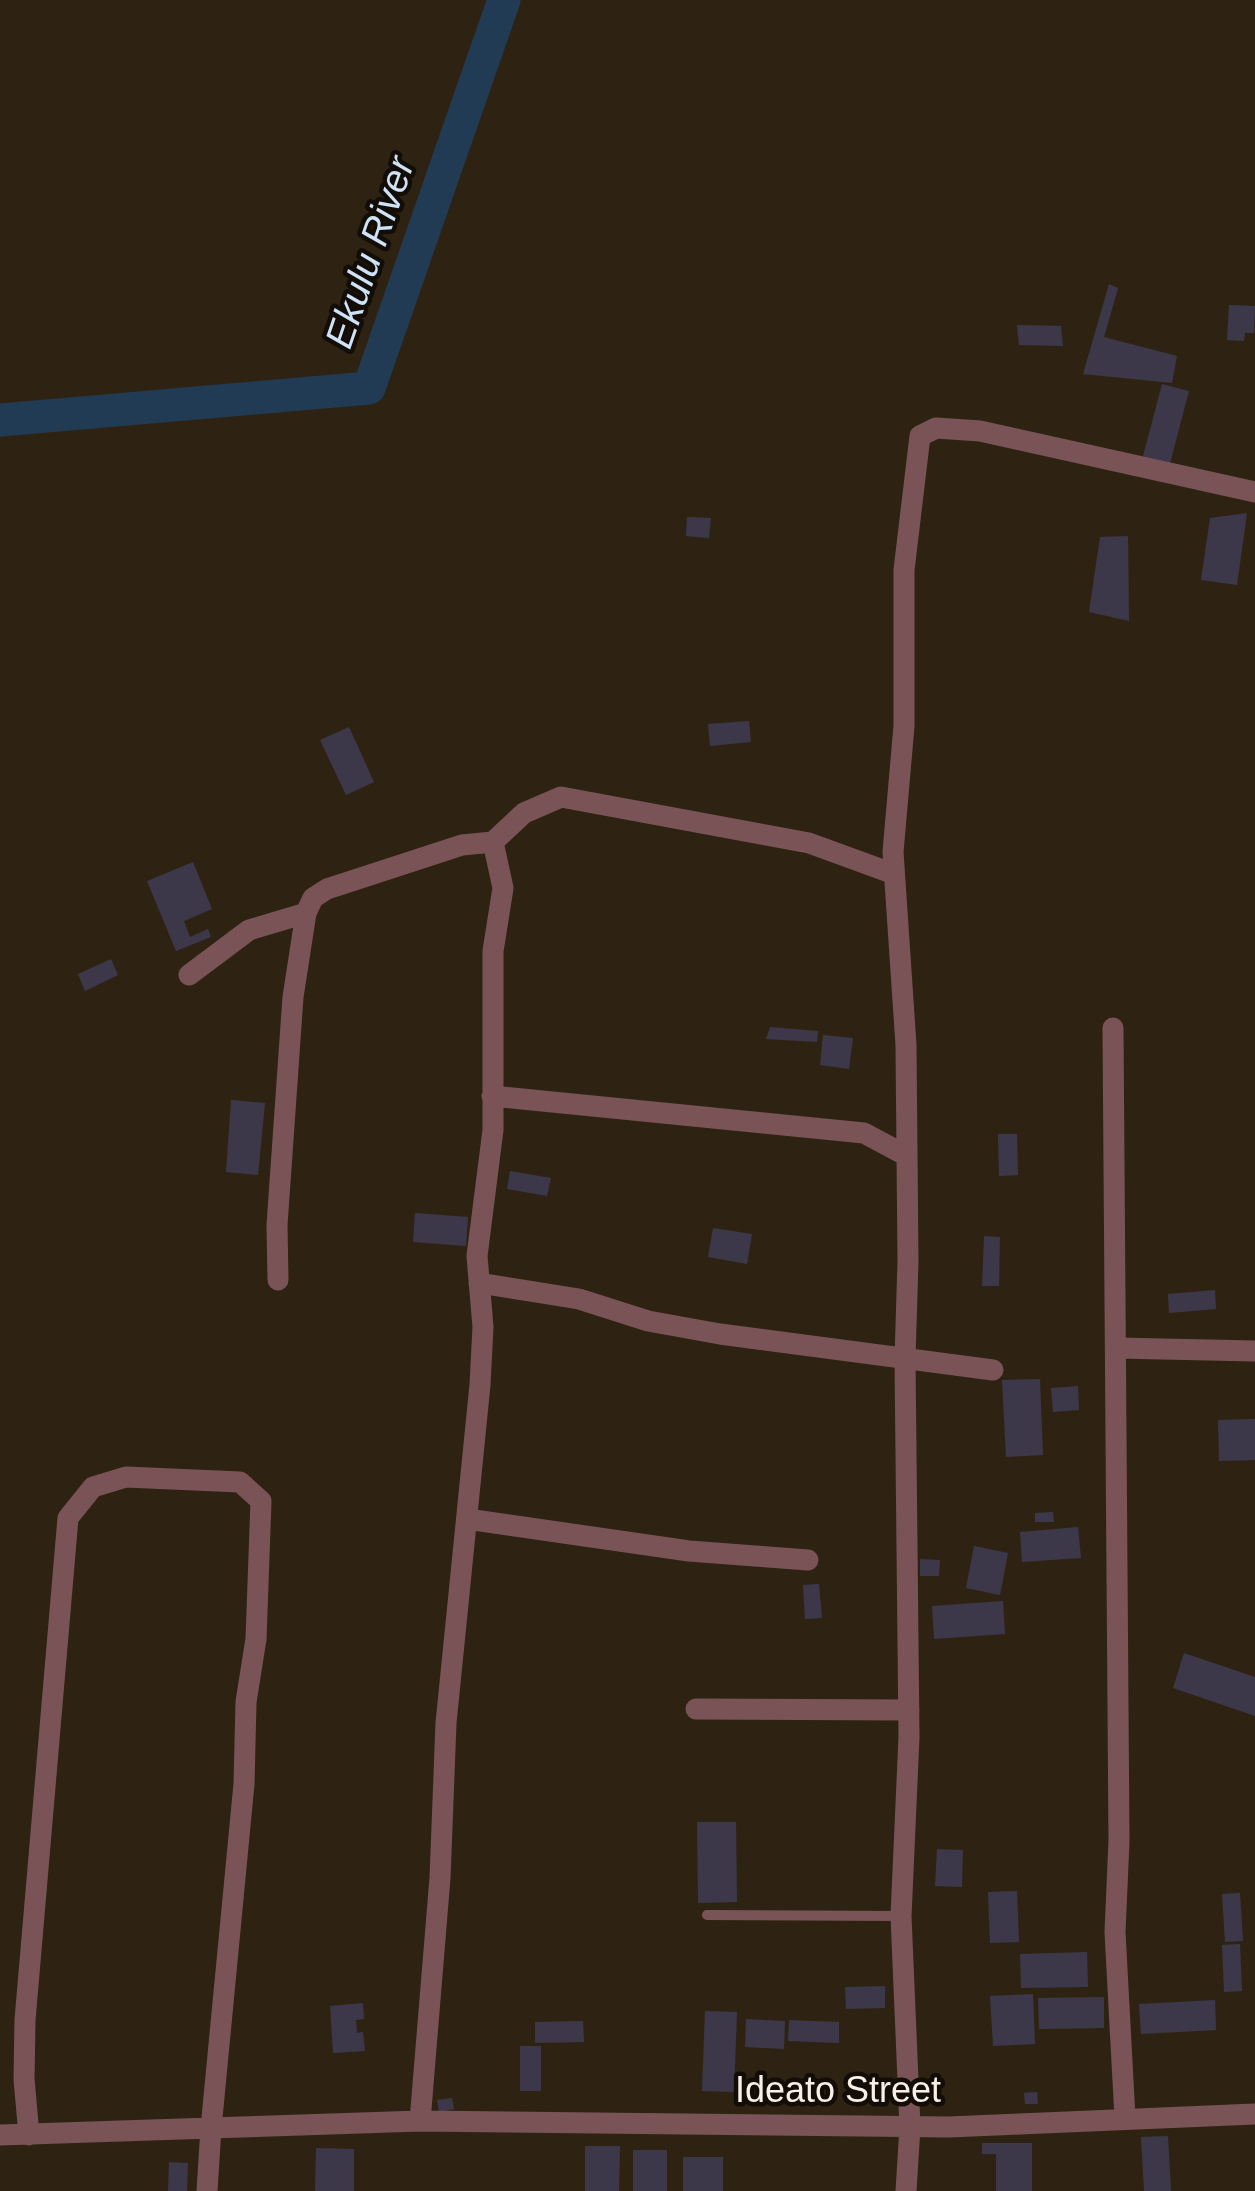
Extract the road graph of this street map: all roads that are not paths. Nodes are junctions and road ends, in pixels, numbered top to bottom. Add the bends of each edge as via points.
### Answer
1 (1255, 492) edge
2 (493, 842) junction
3 (895, 874) junction
4 (306, 913) junction
5 (189, 975) dead end
6 (1113, 1028) dead end
7 (492, 1096) junction
8 (907, 1156) junction
9 (278, 1280) dead end
10 (479, 1283) junction
11 (1117, 1348) junction
12 (1255, 1351) edge
13 (905, 1359) junction
14 (994, 1370) dead end
15 (466, 1519) junction
16 (808, 1560) dead end
17 (696, 1709) dead end
18 (909, 1710) junction
19 (707, 1915) dead end
20 (902, 1916) junction
21 (1255, 2114) edge
22 (1125, 2118) junction
23 (420, 2121) junction
24 (910, 2127) junction
25 (211, 2128) junction
26 (0, 2134) edge
27 (29, 2135) junction
28 (207, 2191) edge
29 (906, 2191) edge

1 - 3 street via 980,431 936,428 920,436 904,570
2 - 3 street via 524,813 561,797 809,843
2 - 4 street via 327,889
2 - 7 street via 503,888
3 - 8 street
4 - 5 street via 249,930
4 - 9 street via 293,997
6 - 11 street
7 - 8 street via 864,1133
7 - 10 street
8 - 13 street
10 - 13 street via 579,1298 720,1334
10 - 15 street via 480,1385
11 - 12 street
11 - 22 street via 1115,1932
13 - 14 street
13 - 18 street
15 - 16 street
15 - 23 street
17 - 18 street
18 - 20 street
19 - 20 lane
20 - 24 street
21 - 22 street, Ideato Street
22 - 24 street, Ideato Street
23 - 24 street, Ideato Street
23 - 25 street, Ideato Street
24 - 29 street
25 - 27 street, Ideato Street
25 - 27 street via 256,1639 260,1501 240,1482 126,1477 93,1487 68,1518 25,2020
25 - 28 street
26 - 27 street, Ideato Street

